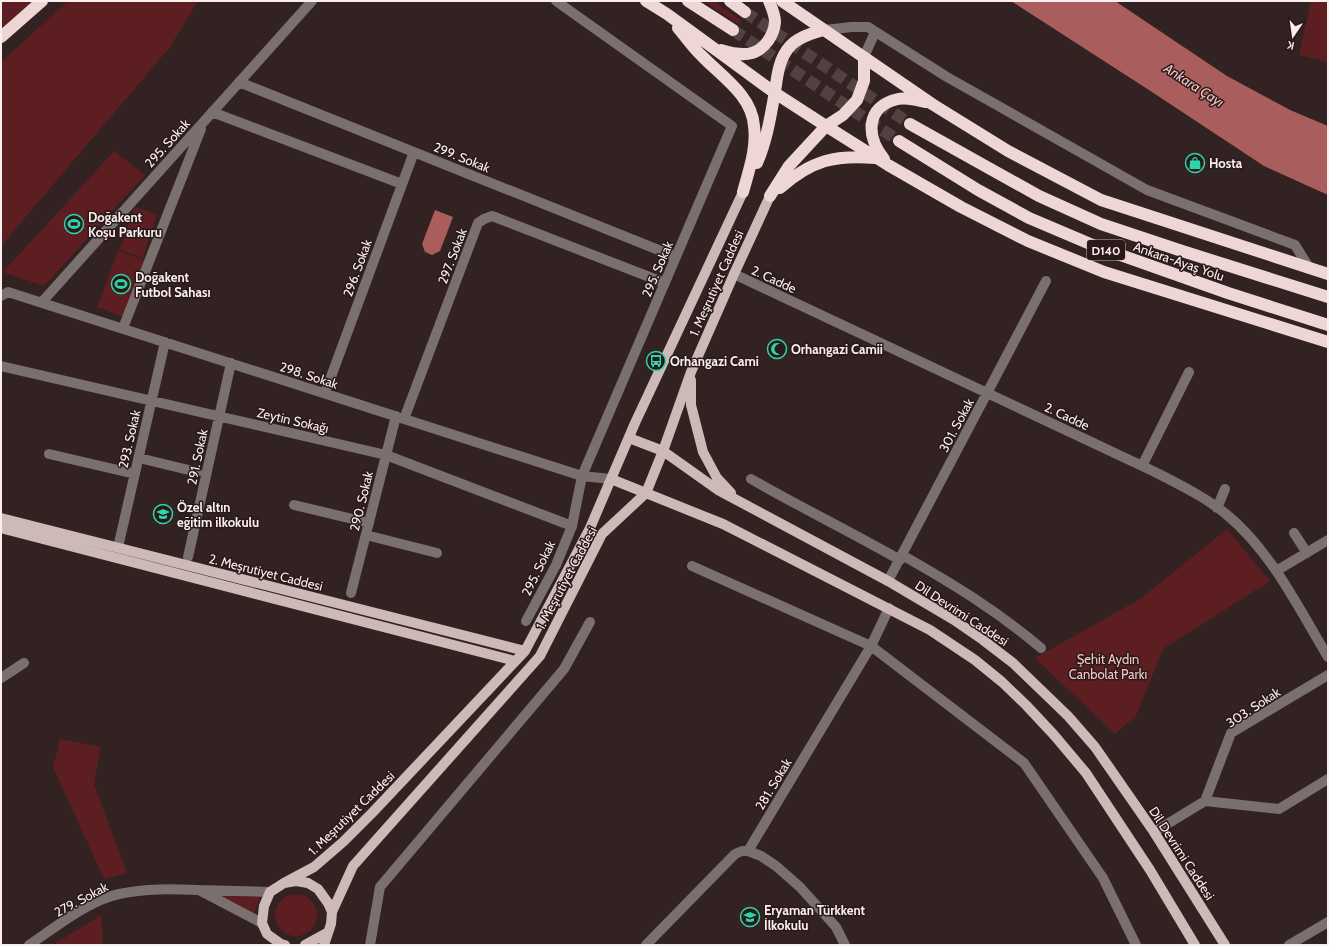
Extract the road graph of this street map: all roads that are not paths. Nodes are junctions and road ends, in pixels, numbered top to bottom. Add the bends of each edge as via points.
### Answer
1 (42, 1) edge
2 (312, 1) edge
3 (556, 1) edge
4 (646, 1) edge
5 (688, 1) edge
6 (730, 1) edge
7 (769, 1) edge
8 (782, 1) edge
9 (745, 12) tunnel mouth
10 (667, 14) junction
11 (733, 30) tunnel mouth
12 (824, 30) junction
13 (875, 32) junction
14 (1, 37) edge
15 (712, 47) junction
16 (864, 57) junction
17 (239, 82) junction
18 (775, 93) junction
19 (932, 104) junction
20 (212, 112) junction
21 (204, 122) junction
22 (910, 124) tunnel mouth
23 (826, 126) junction
24 (899, 141) tunnel mouth
25 (414, 152) junction
26 (877, 158) junction
27 (888, 164) junction
28 (402, 184) junction
29 (743, 192) junction
30 (770, 196) junction
31 (676, 257) junction
32 (1310, 268) junction
33 (734, 274) junction
34 (1328, 274) edge
35 (1046, 281) dead end
36 (664, 283) junction
37 (1, 296) edge
38 (1328, 297) edge
39 (42, 302) junction
40 (1328, 325) edge
41 (123, 328) junction
42 (165, 342) junction
43 (1328, 342) edge
44 (231, 363) junction
45 (1, 366) edge
46 (691, 372) junction
47 (1189, 372) dead end
48 (325, 393) junction
49 (987, 393) junction
50 (152, 401) junction
51 (219, 416) junction
52 (400, 417) junction
53 (629, 438) junction
54 (663, 452) junction
55 (49, 454) dead end
56 (386, 455) junction
57 (138, 458) junction
58 (1142, 466) junction
59 (197, 472) dead end
60 (135, 474) junction
61 (582, 476) junction
62 (611, 479) junction
63 (751, 479) dead end
64 (1225, 489) dead end
65 (646, 493) junction
66 (736, 500) junction
67 (294, 505) dead end
68 (1217, 508) junction
69 (1, 518) edge
70 (369, 523) junction
71 (572, 526) junction
72 (1, 528) edge
73 (1294, 533) dead end
74 (366, 535) junction
75 (1328, 540) edge
76 (119, 543) dead end
77 (437, 553) dead end
78 (1307, 553) junction
79 (188, 557) dead end
80 (901, 557) junction
81 (692, 566) dead end
82 (1276, 571) junction
83 (888, 581) junction
84 (351, 593) dead end
85 (890, 608) junction
86 (526, 621) dead end
87 (590, 622) dead end
88 (871, 646) junction
89 (1041, 648) dead end
90 (525, 651) junction
91 (1328, 657) edge
92 (515, 661) junction
93 (24, 663) dead end
94 (1328, 676) edge
95 (1, 678) edge
96 (1328, 779) edge
97 (1205, 801) junction
98 (1154, 832) junction
99 (748, 851) junction
100 (284, 883) junction
101 (199, 890) junction
102 (270, 892) junction
103 (332, 912) junction
104 (1328, 922) edge
105 (262, 923) junction
106 (327, 933) junction
107 (267, 934) junction
108 (29, 945) edge
109 (273, 945) edge
110 (285, 945) edge
111 (306, 945) edge
112 (324, 945) edge
113 (370, 945) edge
114 (646, 945) edge
115 (845, 945) edge
116 (1136, 945) edge
117 (1195, 945) edge
118 (1225, 945) edge
119 (1289, 945) edge

1 - 14 highway
2 - 17 street, 295. Sokak
3 - 31 street, 295. Sokak via 732,126
4 - 10 highway
5 - 11 highway
6 - 9 highway
7 - 15 highway via 775,23 770,38 760,49 751,54 736,54
8 - 12 highway
10 - 15 highway
10 - 29 highway via 700,55 743,97 752,112 754,149
12 - 13 street via 852,26 868,27
12 - 16 highway
12 - 18 highway via 802,37 787,50 778,71
13 - 16 street
13 - 32 street via 947,77 1147,190 1295,245
15 - 18 highway
16 - 19 highway
16 - 23 highway via 864,81 857,100 843,115
17 - 20 street, 295. Sokak
17 - 25 street, 299. Sokak
18 - 23 highway
18 - 29 highway via 769,127 761,152
19 - 27 highway via 899,98 885,103 876,112 871,125 872,139
19 - 32 highway via 1008,151 1101,200
20 - 21 street, 295. Sokak
20 - 28 street
21 - 39 street, 295. Sokak
21 - 41 street
22 - 38 highway, Ankara-Ayaş Yolu / D140 via 1038,196 1101,224
23 - 26 highway
23 - 30 highway via 789,166
24 - 40 highway, Ankara-Ayaş Yolu / D140 via 1029,218 1089,243 1228,293
25 - 28 street, 296. Sokak
25 - 31 street, 299. Sokak
26 - 27 highway
26 - 30 highway via 854,156 827,159 807,167
27 - 43 highway via 961,207 1059,255 1104,272
28 - 48 street, 296. Sokak
29 - 53 main road, 1. Meşrutiyet Caddesi
30 - 33 main road, 1. Meşrutiyet Caddesi
31 - 36 street, 295. Sokak
32 - 34 highway
33 - 46 main road, 1. Meşrutiyet Caddesi
33 - 49 street, 2. Cadde
35 - 49 street, 301. Sokak via 1033,315
36 - 52 street, 297. Sokak via 492,216 484,219 478,224
36 - 61 street, 295. Sokak
37 - 39 street, 298. Sokak via 8,292
39 - 41 street, 298. Sokak
41 - 42 street, 298. Sokak
42 - 44 street, 298. Sokak
42 - 50 street, 293. Sokak
44 - 48 street, 298. Sokak
44 - 51 street, 291. Sokak
45 - 50 street, Zeytin Sokağı
46 - 54 main road, 1. Meşrutiyet Caddesi
46 - 66 main road via 691,406 703,452 718,478
47 - 58 street
48 - 52 street, 298. Sokak
49 - 58 street, 2. Cadde
49 - 80 street, 301. Sokak
50 - 51 street, Zeytin Sokağı
50 - 57 street, 293. Sokak
51 - 56 street, Zeytin Sokağı
51 - 79 street, 291. Sokak
52 - 56 street, 290. Sokak
52 - 61 street, 298. Sokak
53 - 54 main road, Dil Devrimi Caddesi
53 - 62 main road, 1. Meşrutiyet Caddesi
54 - 65 main road, 1. Meşrutiyet Caddesi
54 - 66 main road, Dil Devrimi Caddesi
55 - 60 street
56 - 70 street, 290. Sokak
56 - 71 street, Zeytin Sokağı
57 - 59 street
57 - 60 street, 293. Sokak
58 - 68 street, 2. Cadde via 1186,488
60 - 76 street, 293. Sokak
61 - 62 street, 298. Sokak
61 - 71 street, 295. Sokak
62 - 65 main road
62 - 90 main road, 1. Meşrutiyet Caddesi via 590,528
63 - 80 street via 817,516
64 - 68 street
65 - 85 main road via 723,524
65 - 103 main road, 1. Meşrutiyet Caddesi via 602,534 540,656 353,866
66 - 83 main road, Dil Devrimi Caddesi
67 - 70 street
68 - 82 street, 2. Cadde via 1255,543
69 - 90 main road, 2. Meşrutiyet Caddesi
70 - 74 street, 290. Sokak
71 - 86 street, 295. Sokak via 556,564
72 - 92 main road, 2. Meşrutiyet Caddesi
73 - 78 street
74 - 77 street
74 - 84 street, 290. Sokak
75 - 78 street
78 - 82 street
80 - 83 street, 301. Sokak
80 - 89 street via 978,599
81 - 88 street
82 - 91 street, 2. Cadde
83 - 98 main road, Dil Devrimi Caddesi via 983,640 1030,679 1095,747
85 - 88 street, 281. Sokak
85 - 117 main road via 930,630 975,660 1021,700 1054,735 1086,773 1117,819
87 - 113 street via 564,669 380,887
88 - 99 street, 281. Sokak
88 - 116 street via 1024,762 1103,878
90 - 92 main road, 1. Meşrutiyet Caddesi
92 - 100 main road, 1. Meşrutiyet Caddesi via 343,842 314,867
93 - 95 street
94 - 97 street, 303. Sokak via 1231,733
96 - 97 street via 1279,809
97 - 98 street
98 - 118 main road, Dil Devrimi Caddesi
99 - 114 street via 734,854
99 - 115 street via 776,866 800,886 836,927
100 - 102 main road, 1. Meşrutiyet Caddesi
100 - 103 main road via 308,883 318,889
101 - 102 street, 279. Sokak
101 - 105 street, 279. Sokak
101 - 108 street, 279. Sokak via 165,888 118,894 81,910
102 - 105 main road via 264,906
103 - 106 main road, 1. Meşrutiyet Caddesi
104 - 119 street
105 - 107 main road
106 - 111 main road
106 - 112 main road
107 - 109 main road
107 - 110 main road

